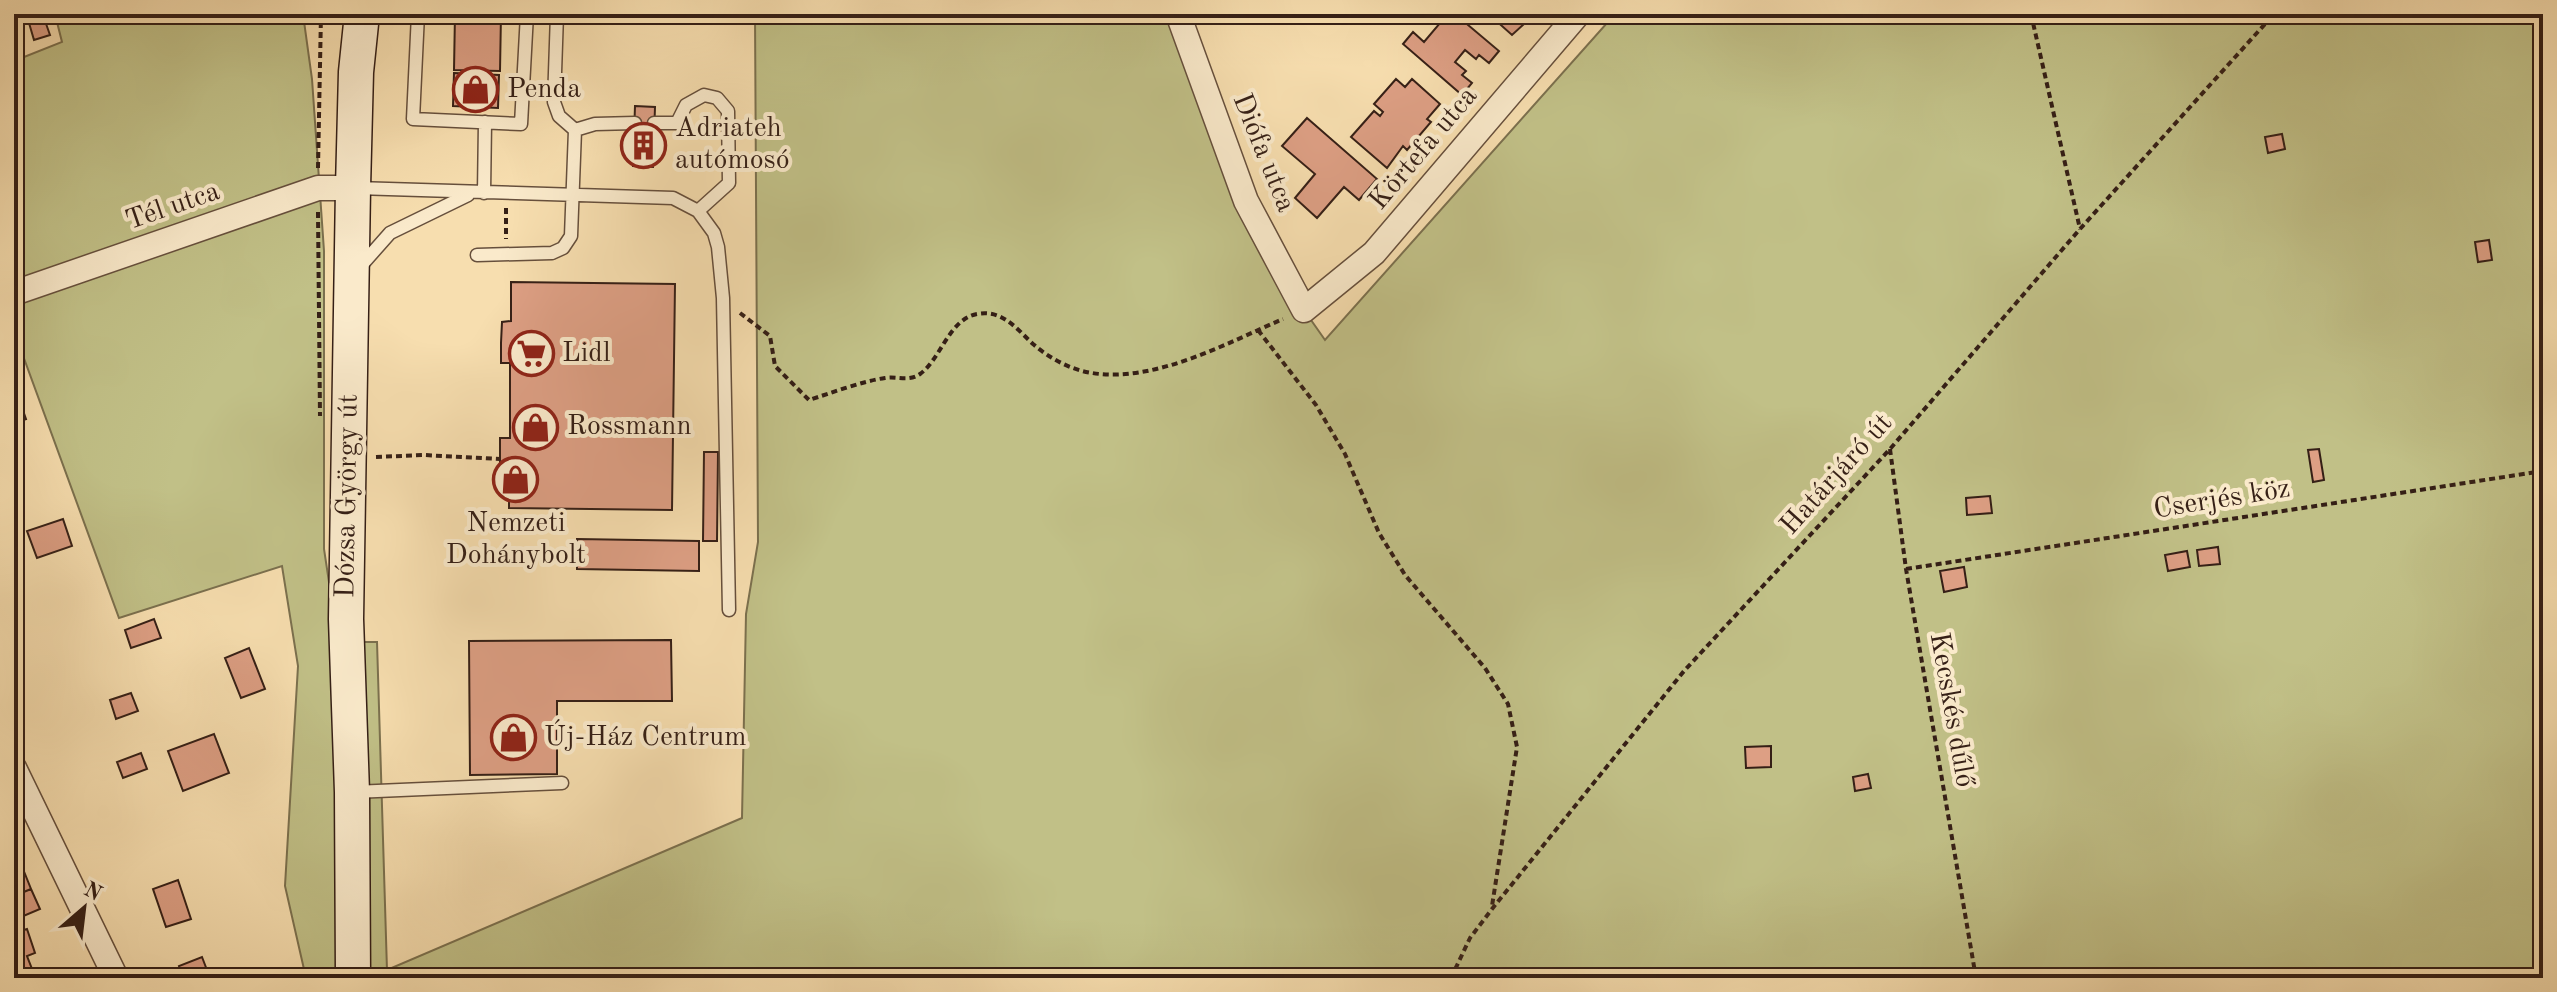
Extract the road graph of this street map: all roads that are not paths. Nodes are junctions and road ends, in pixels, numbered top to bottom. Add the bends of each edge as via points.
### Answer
1 (362, 14) edge
2 (418, 14) edge
3 (527, 14) edge
4 (557, 14) edge
5 (1178, 14) edge
6 (1578, 14) edge
7 (485, 122) junction
8 (635, 123) dead end
9 (654, 123) dead end
10 (575, 130) junction
11 (353, 188) junction
12 (478, 193) junction
13 (572, 196) junction
14 (698, 211) junction
15 (477, 255) dead end
16 (352, 277) junction
17 (14, 293) edge
18 (1304, 310) joint
19 (729, 610) dead end
20 (14, 768) edge
21 (562, 783) dead end
22 (352, 792) junction
23 (116, 978) edge
24 (353, 978) edge

1 - 11 main road, Dózsa György út
2 - 7 lane via 413,119
3 - 7 lane via 521,124
4 - 10 lane via 554,102 559,116
5 - 18 street, Diófa utca via 1246,201
6 - 18 street, Körtefa utca via 1374,253
7 - 12 lane
8 - 10 lane
9 - 14 lane via 677,123 695,98 711,95 724,104 730,119 729,183
10 - 13 lane
11 - 12 lane
11 - 16 main road, Dózsa György út
11 - 17 street, Tél utca via 318,188
12 - 13 lane
12 - 16 lane via 390,233
13 - 14 lane via 662,196
13 - 15 lane via 571,236 563,248 552,253
14 - 19 lane via 718,247 723,311
16 - 22 main road, Dózsa György út via 346,619
20 - 23 street
21 - 22 lane
22 - 24 main road, Dózsa György út

